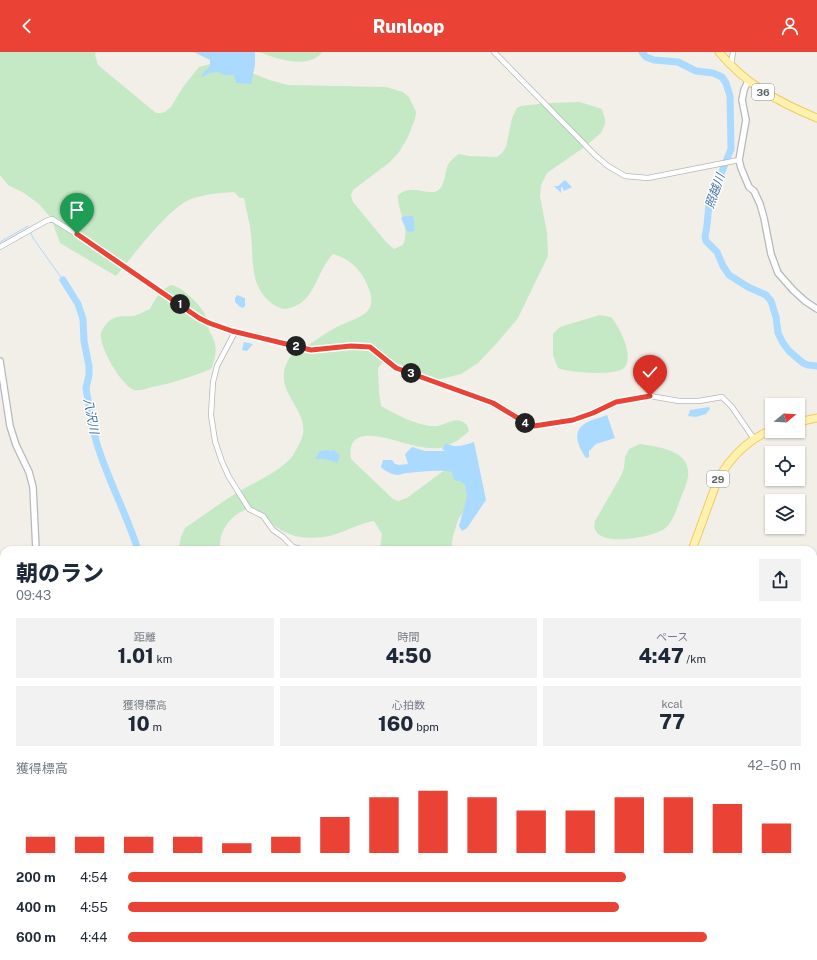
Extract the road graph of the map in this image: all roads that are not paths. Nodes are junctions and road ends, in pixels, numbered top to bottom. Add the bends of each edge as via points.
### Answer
1 (494, 52) edge
2 (719, 52) edge
3 (733, 52) edge
4 (731, 65) junction
5 (748, 81) junction
6 (817, 118) edge
7 (739, 160) junction
8 (0, 247) edge
9 (817, 309) edge
10 (235, 332) junction
11 (0, 361) edge
12 (817, 418) edge
13 (805, 421) edge
14 (765, 434) edge
15 (754, 439) junction
16 (36, 546) edge
17 (292, 546) edge
18 (693, 546) edge

1 - 7 street via 596,156 625,176 648,178
2 - 4 main road, 36
3 - 4 street
4 - 5 main road, 36
5 - 6 main road, 36 via 783,104
5 - 7 street via 742,100 746,120
7 - 9 street via 744,178 760,204 778,273 793,290
8 - 10 street via 52,219 199,318
10 - 15 street via 311,350 370,347 396,368 493,403 534,426 573,420 616,402 644,397 679,401 722,397
10 - 17 street via 217,366 212,382 211,415 214,441 229,477 249,509 263,516 273,530
11 - 16 street via 10,426 33,487
12 - 13 main road
14 - 15 main road, 29
15 - 18 main road, 29 via 735,454 724,468

